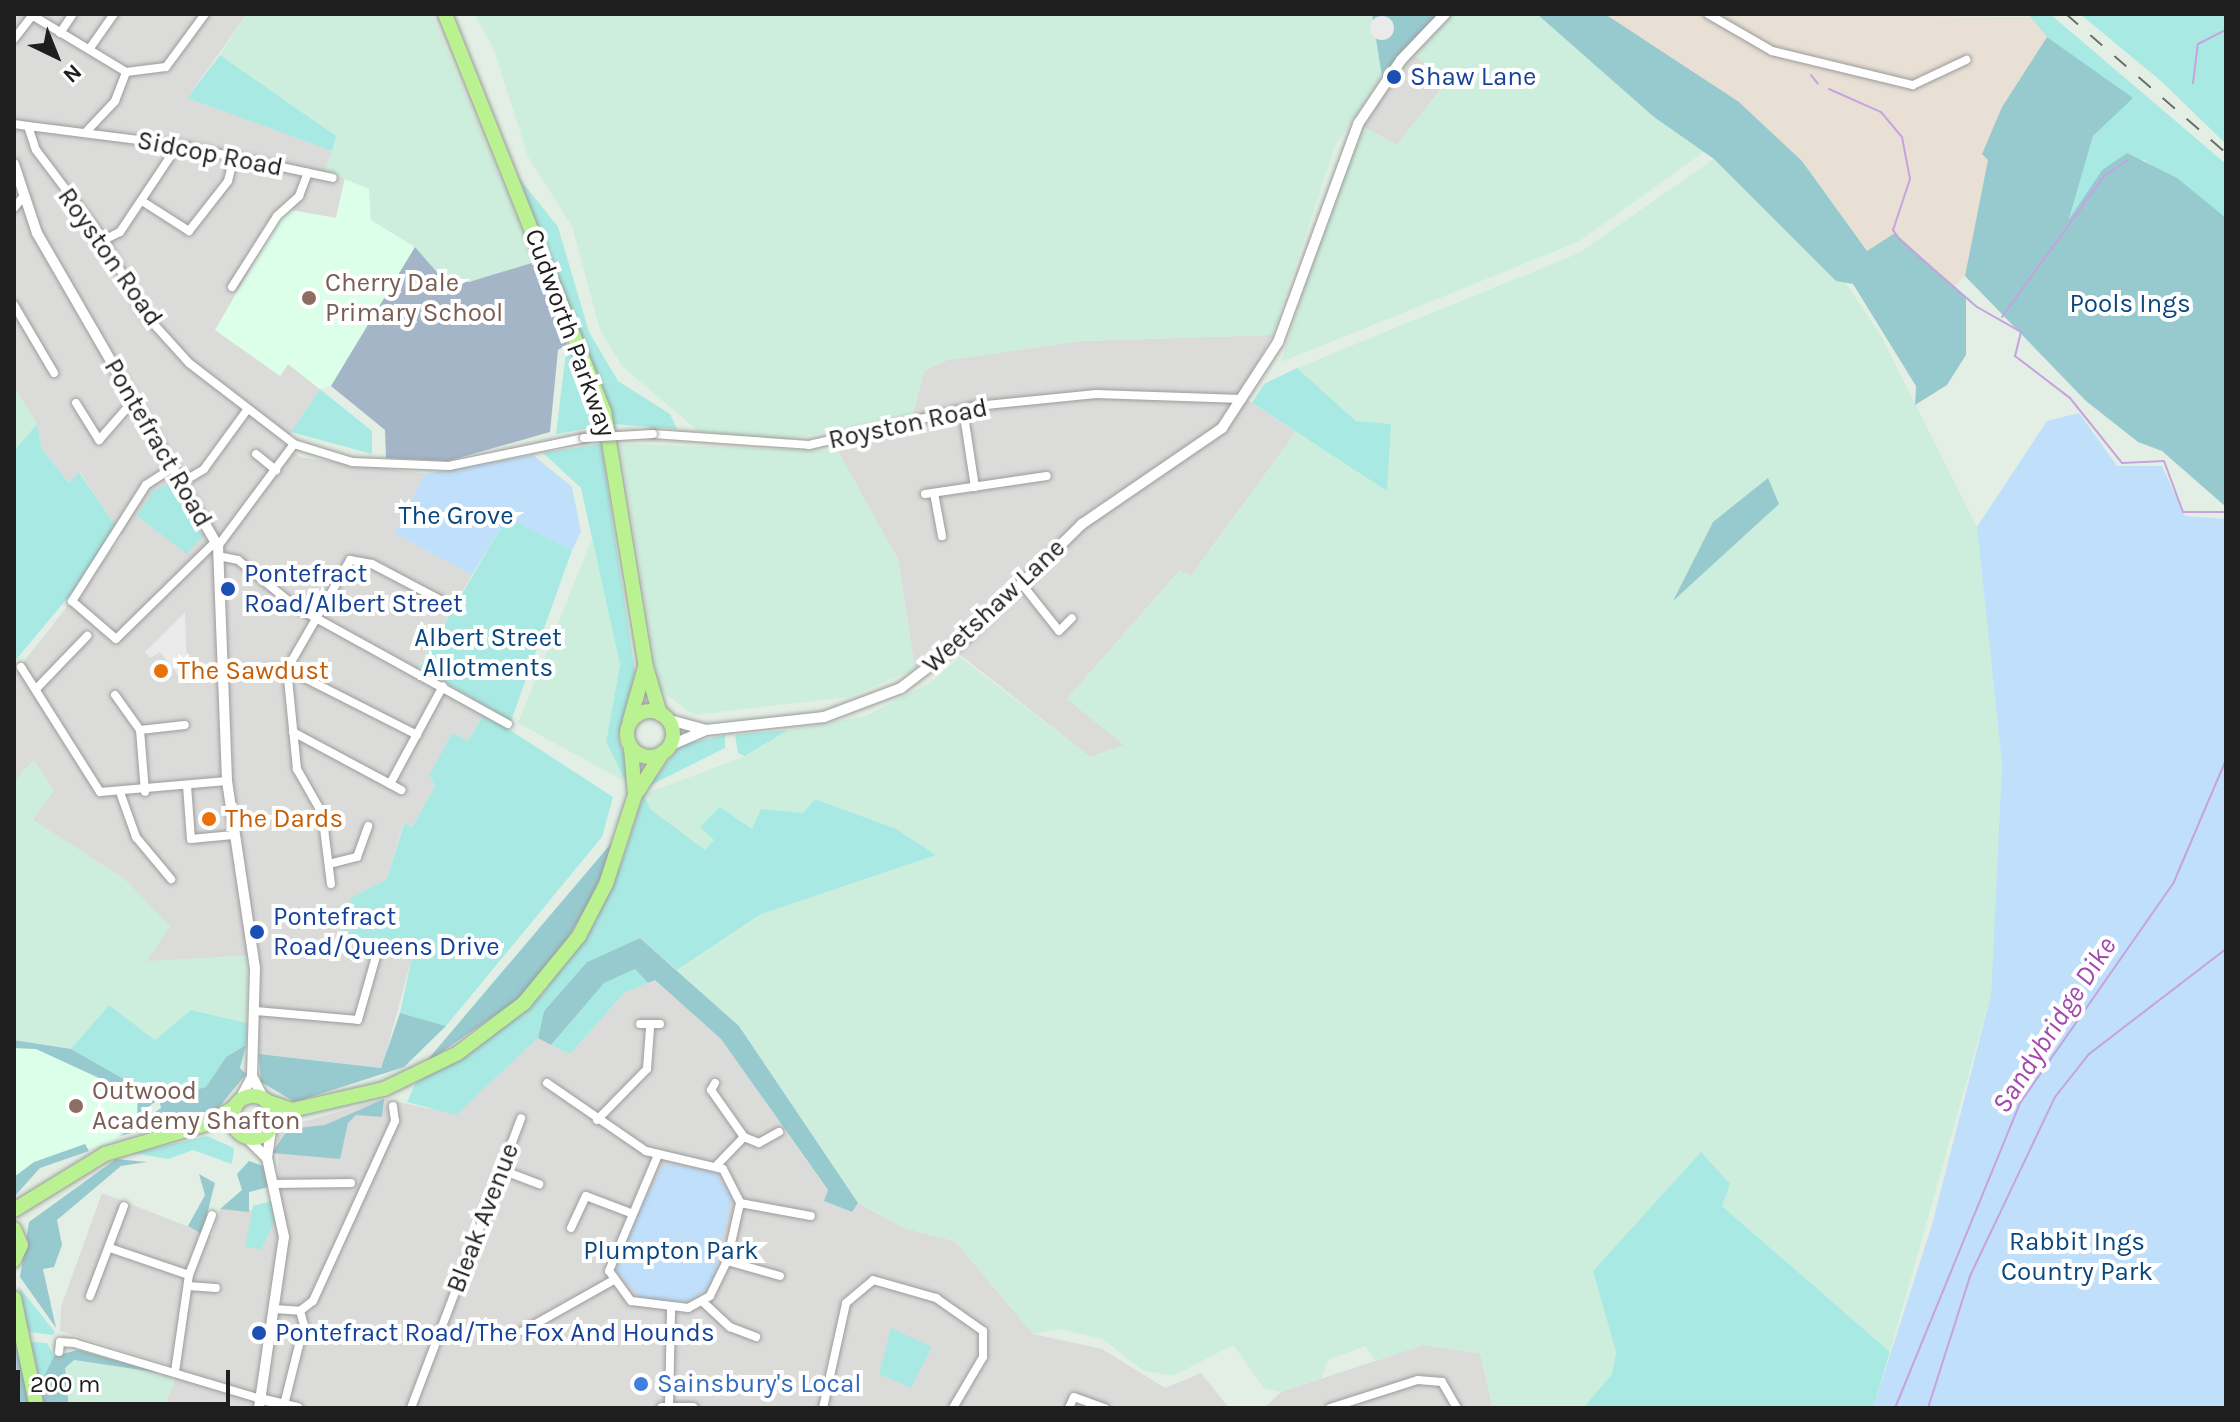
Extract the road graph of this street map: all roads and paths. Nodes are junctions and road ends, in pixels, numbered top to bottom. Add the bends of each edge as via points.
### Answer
1 (73, 14) edge
2 (114, 14) edge
3 (205, 14) edge
4 (445, 14) edge
5 (1445, 14) edge
6 (1708, 14) edge
7 (31, 15) edge
8 (60, 33) junction
9 (14, 39) edge
10 (90, 48) junction
11 (1966, 60) dead end
12 (126, 72) junction
13 (14, 124) edge
14 (28, 126) junction
15 (85, 133) junction
16 (178, 145) junction
17 (234, 157) junction
18 (14, 164) edge
19 (308, 173) junction
20 (333, 178) dead end
21 (22, 198) junction
22 (142, 201) junction
23 (14, 208) edge
24 (104, 240) junction
25 (232, 287) dead end
26 (14, 305) edge
27 (54, 373) dead end
28 (1242, 399) junction
29 (133, 401) junction
30 (76, 403) dead end
31 (963, 409) junction
32 (247, 410) junction
33 (294, 444) junction
34 (256, 454) dead end
35 (172, 468) junction
36 (276, 470) junction
37 (1047, 476) dead end
38 (181, 483) junction
39 (975, 487) junction
40 (942, 536) dead end
41 (217, 548) junction
42 (1021, 583) junction
43 (446, 603) dead end
44 (314, 616) junction
45 (1072, 618) dead end
46 (87, 636) dead end
47 (21, 667) dead end
48 (646, 667) junction
49 (287, 669) junction
50 (222, 672) junction
51 (443, 686) junction
52 (36, 689) junction
53 (115, 695) dead end
54 (663, 717) junction
55 (508, 724) dead end
56 (185, 725) dead end
57 (628, 726) junction
58 (140, 730) junction
59 (706, 730) junction
60 (293, 732) junction
61 (417, 735) junction
62 (631, 748) junction
63 (666, 749) junction
64 (227, 781) junction
65 (390, 784) junction
66 (187, 786) junction
67 (401, 790) dead end
68 (145, 792) junction
69 (121, 795) junction
70 (635, 795) junction
71 (368, 826) dead end
72 (233, 835) junction
73 (329, 864) junction
74 (171, 879) dead end
75 (331, 884) dead end
76 (377, 953) dead end
77 (256, 1011) junction
78 (640, 1024) dead end
79 (660, 1024) dead end
80 (650, 1028) junction
81 (252, 1076) junction
82 (547, 1083) dead end
83 (715, 1083) dead end
84 (265, 1100) junction
85 (237, 1105) junction
86 (393, 1106) dead end
87 (292, 1110) junction
88 (521, 1118) dead end
89 (597, 1120) junction
90 (203, 1125) junction
91 (271, 1127) junction
92 (779, 1132) dead end
93 (244, 1136) junction
94 (744, 1137) junction
95 (658, 1155) junction
96 (267, 1158) junction
97 (717, 1165) junction
98 (502, 1170) junction
99 (351, 1183) dead end
100 (273, 1184) junction
101 (539, 1184) dead end
102 (740, 1203) junction
103 (20, 1206) edge
104 (124, 1206) dead end
105 (628, 1212) junction
106 (212, 1215) dead end
107 (811, 1216) dead end
108 (571, 1228) dead end
109 (16, 1232) edge
110 (110, 1248) junction
111 (16, 1257) edge
112 (727, 1261) junction
113 (14, 1272) edge
114 (189, 1275) junction
115 (780, 1276) dead end
116 (612, 1281) junction
117 (188, 1286) junction
118 (216, 1288) dead end
119 (90, 1296) dead end
120 (14, 1298) edge
121 (703, 1302) junction
122 (274, 1309) junction
123 (671, 1309) junction
124 (300, 1311) junction
125 (523, 1331) dead end
126 (756, 1337) dead end
127 (59, 1352) dead end
128 (175, 1372) junction
129 (260, 1404) edge
130 (284, 1405) junction
131 (669, 1407) edge
132 (37, 1408) edge
133 (298, 1408) edge
134 (411, 1408) edge
135 (662, 1408) edge
136 (693, 1408) edge
137 (823, 1408) edge
138 (953, 1408) edge
139 (1069, 1408) edge
140 (1105, 1408) edge
141 (1330, 1408) edge
142 (1457, 1408) edge

1 - 8 street
2 - 10 street
3 - 12 street via 166,67
4 - 48 highway, Cudworth Parkway via 604,411
5 - 28 street via 1401,60 1351,137 1278,342
6 - 11 street via 1772,51 1913,85
7 - 8 street
7 - 9 street
8 - 10 street
10 - 12 street
12 - 15 street, Sidcop Road via 115,101
13 - 14 street
14 - 15 street, Sidcop Road
14 - 24 street, Royston Road via 41,158
15 - 16 street, Sidcop Road
16 - 17 street, Sidcop Road
16 - 22 street
17 - 19 street, Sidcop Road
17 - 22 street via 223,189 189,231
18 - 21 street, Pontefract Road
19 - 20 street, Sidcop Road
19 - 25 street via 299,196 277,216
21 - 23 street
21 - 29 street, Pontefract Road
22 - 24 street via 120,232
24 - 32 street, Royston Road via 142,311
26 - 27 street
28 - 31 street, Royston Road via 1110,393
28 - 42 street, Weetshaw Lane via 1222,428 1114,499
29 - 30 street via 99,440
29 - 35 street, Pontefract Road
31 - 33 street, Royston Road, bridge via 809,445 653,434 584,438 449,466 352,462
31 - 39 street
32 - 33 street, Royston Road
32 - 38 street via 204,469
33 - 36 street
34 - 36 street
35 - 38 street, Pontefract Road
35 - 41 street via 146,485 72,601 116,639
36 - 41 street
37 - 39 street
38 - 41 street, Pontefract Road
39 - 40 street via 930,494
41 - 44 street via 272,592
41 - 50 street, Pontefract Road
42 - 45 street via 1059,631
42 - 59 street, Weetshaw Lane via 901,688 824,717
43 - 44 street via 356,559 343,564
44 - 49 street
44 - 51 street
46 - 52 street
47 - 52 street
48 - 54 highway, Cudworth Parkway
48 - 57 highway, Cudworth Parkway
49 - 50 street
49 - 60 street
49 - 61 street
50 - 64 street, Pontefract Road
51 - 55 street
51 - 61 street
52 - 69 street via 100,792
53 - 58 street
54 - 57 highway via 638,715
54 - 59 street, Weetshaw Lane
54 - 63 highway, Cudworth Parkway
56 - 58 street
57 - 62 highway, Cudworth Parkway
58 - 68 street
59 - 63 street, Weetshaw Lane
60 - 65 street
60 - 73 street via 297,769 322,813
61 - 65 street
62 - 63 highway via 650,757
62 - 70 highway, Cudworth Parkway
63 - 70 highway, Cudworth Parkway
64 - 66 street
64 - 72 street, Pontefract Road
65 - 67 street
66 - 68 street
66 - 72 street via 191,839
68 - 69 street
69 - 74 street via 136,837
70 - 87 highway, Cudworth Parkway via 594,908 524,1003 477,1041 405,1081
71 - 73 street via 357,857
72 - 77 street, Pontefract Road
73 - 75 street
76 - 77 street via 358,1020
77 - 81 street, Pontefract Road
78 - 80 street
79 - 80 street
80 - 89 street via 647,1069
81 - 84 street
81 - 85 street, Pontefract Road
82 - 89 street
83 - 94 street via 711,1090
84 - 85 highway
84 - 87 highway
84 - 91 highway
85 - 90 highway
85 - 93 highway
86 - 124 street via 395,1121 313,1301
87 - 91 highway, Cudworth Parkway
88 - 98 street, Bleak Avenue
89 - 95 street
90 - 93 highway
90 - 103 highway via 105,1154
91 - 93 highway, Cudworth Parkway
91 - 96 street
92 - 94 street via 759,1143
93 - 96 street
94 - 97 street
95 - 97 street
95 - 105 street
96 - 100 street
97 - 102 street
98 - 101 street
98 - 134 street, Bleak Avenue
99 - 100 street
100 - 122 street via 284,1237
102 - 107 street
102 - 112 street
103 - 109 highway
104 - 110 street
105 - 108 street via 586,1196
105 - 116 street via 610,1259
106 - 114 street
109 - 111 highway
110 - 114 street
110 - 119 street
111 - 113 highway
112 - 115 street
112 - 121 street
114 - 117 street
116 - 123 street via 631,1301
116 - 125 street
117 - 118 street
117 - 128 street
120 - 132 highway
121 - 123 street
121 - 126 street via 730,1327
122 - 124 street
122 - 129 street
123 - 131 street
124 - 130 street via 304,1325
127 - 128 street via 60,1342 74,1343
128 - 129 street
129 - 130 street
130 - 133 street
131 - 135 street
131 - 136 street
137 - 138 street via 846,1303 873,1280 936,1298 983,1331 983,1357
139 - 140 street via 1074,1397
141 - 142 street via 1418,1380 1442,1382

